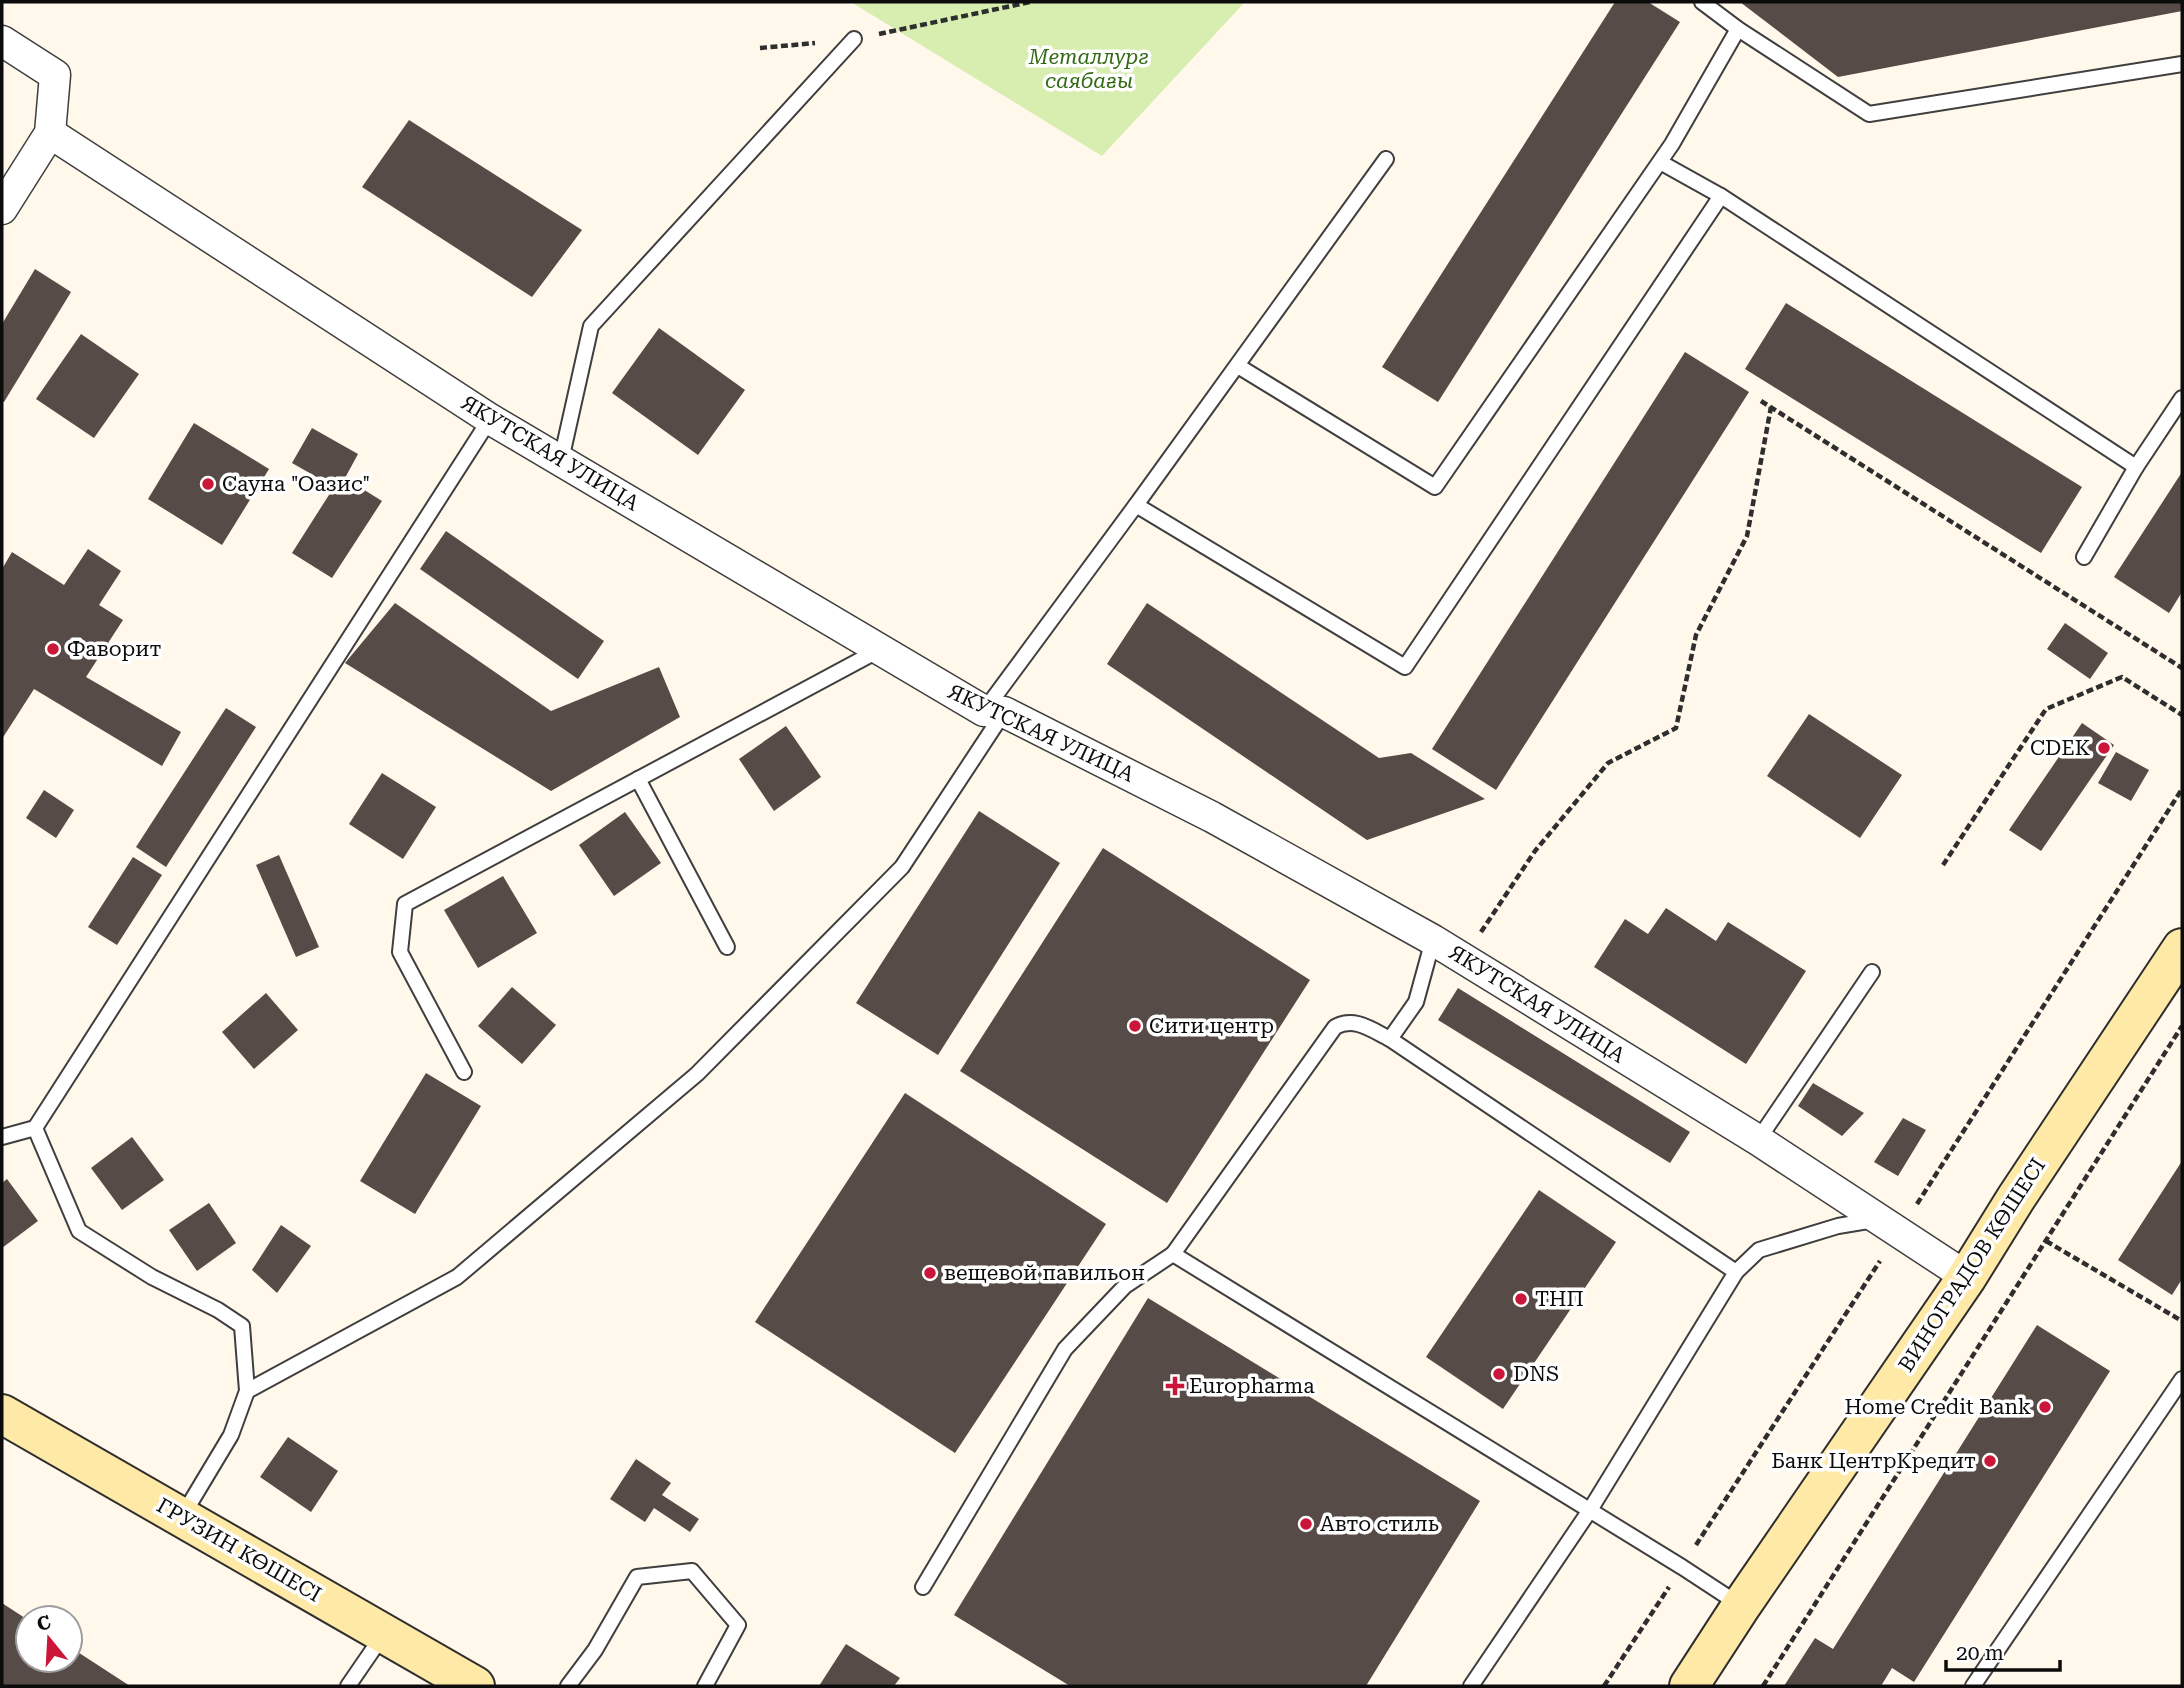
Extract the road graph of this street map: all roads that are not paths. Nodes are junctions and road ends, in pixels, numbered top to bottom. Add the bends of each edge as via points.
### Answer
1 (1702, 2) edge
2 (1738, 29) junction
3 (854, 39) road end
4 (2, 41) edge
5 (2182, 64) edge
6 (50, 133) junction
7 (1386, 159) dead end
8 (1660, 162) junction
9 (1721, 196) junction
10 (2, 209) edge
11 (1238, 366) junction
12 (2182, 398) edge
13 (490, 419) junction
14 (561, 460) junction
15 (2136, 467) junction
16 (1136, 505) junction
17 (2084, 557) dead end
18 (880, 649) junction
19 (994, 711) junction
20 (638, 779) junction
21 (1433, 940) junction
22 (727, 947) dead end
23 (2182, 948) edge
24 (1872, 972) dead end
25 (1390, 1039) junction
26 (464, 1072) dead end
27 (35, 1128) junction
28 (2, 1136) edge
29 (1758, 1140) junction
30 (1877, 1220) junction
31 (1172, 1254) junction
32 (1736, 1272) junction
33 (1967, 1277) junction
34 (2182, 1379) edge
35 (247, 1391) junction
36 (2, 1414) edge
37 (1590, 1510) junction
38 (181, 1517) junction
39 (923, 1587) dead end
40 (1741, 1606) junction
41 (384, 1633) junction
42 (348, 1686) edge
43 (475, 1686) edge
44 (568, 1686) edge
45 (705, 1686) edge
46 (1471, 1686) edge
47 (1689, 1686) edge
48 (1973, 1686) edge

1 - 2 lane
2 - 5 lane via 1869,114
2 - 8 lane
3 - 14 lane via 591,326
4 - 6 street via 55,75
6 - 10 street
6 - 13 street, ЯКУТСКАЯ УЛИЦА
7 - 11 lane
8 - 9 lane
8 - 11 lane via 1434,486
9 - 15 lane
9 - 16 lane via 1405,667
11 - 16 lane
12 - 15 lane
13 - 14 street, ЯКУТСКАЯ УЛИЦА
13 - 27 lane
14 - 18 street, ЯКУТСКАЯ УЛИЦА
15 - 17 lane
16 - 19 lane
18 - 19 street, ЯКУТСКАЯ УЛИЦА
18 - 20 lane
19 - 21 street, ЯКУТСКАЯ УЛИЦА via 1212,817
19 - 35 lane via 902,867 696,1074 457,1277
20 - 22 lane
20 - 26 lane via 405,904 400,952
21 - 25 lane via 1416,1002
21 - 29 street, ЯКУТСКАЯ УЛИЦА
23 - 33 main road, ВИНОГРАДОВ КӨШЕСІ
24 - 29 lane
25 - 31 lane via 1354,1022 1335,1027
25 - 32 lane
27 - 28 lane
27 - 35 lane via 79,1231 242,1326
29 - 30 street, ЯКУТСКАЯ УЛИЦА
30 - 32 lane via 1838,1226 1759,1250
30 - 33 street, ЯКУТСКАЯ УЛИЦА
31 - 37 lane
31 - 39 lane via 1125,1286 1065,1349
32 - 37 lane
33 - 40 main road, ВИНОГРАДОВ КӨШЕСІ
34 - 48 lane
35 - 38 lane via 231,1435
36 - 38 main road, ГРУЗИН КӨШЕСІ
37 - 40 lane
37 - 46 lane
38 - 41 main road, ГРУЗИН КӨШЕСІ
40 - 47 main road, ВИНОГРАДОВ КӨШЕСІ
41 - 42 lane
41 - 43 main road, ГРУЗИН КӨШЕСІ
44 - 45 lane via 595,1650 637,1577 692,1571 738,1625

